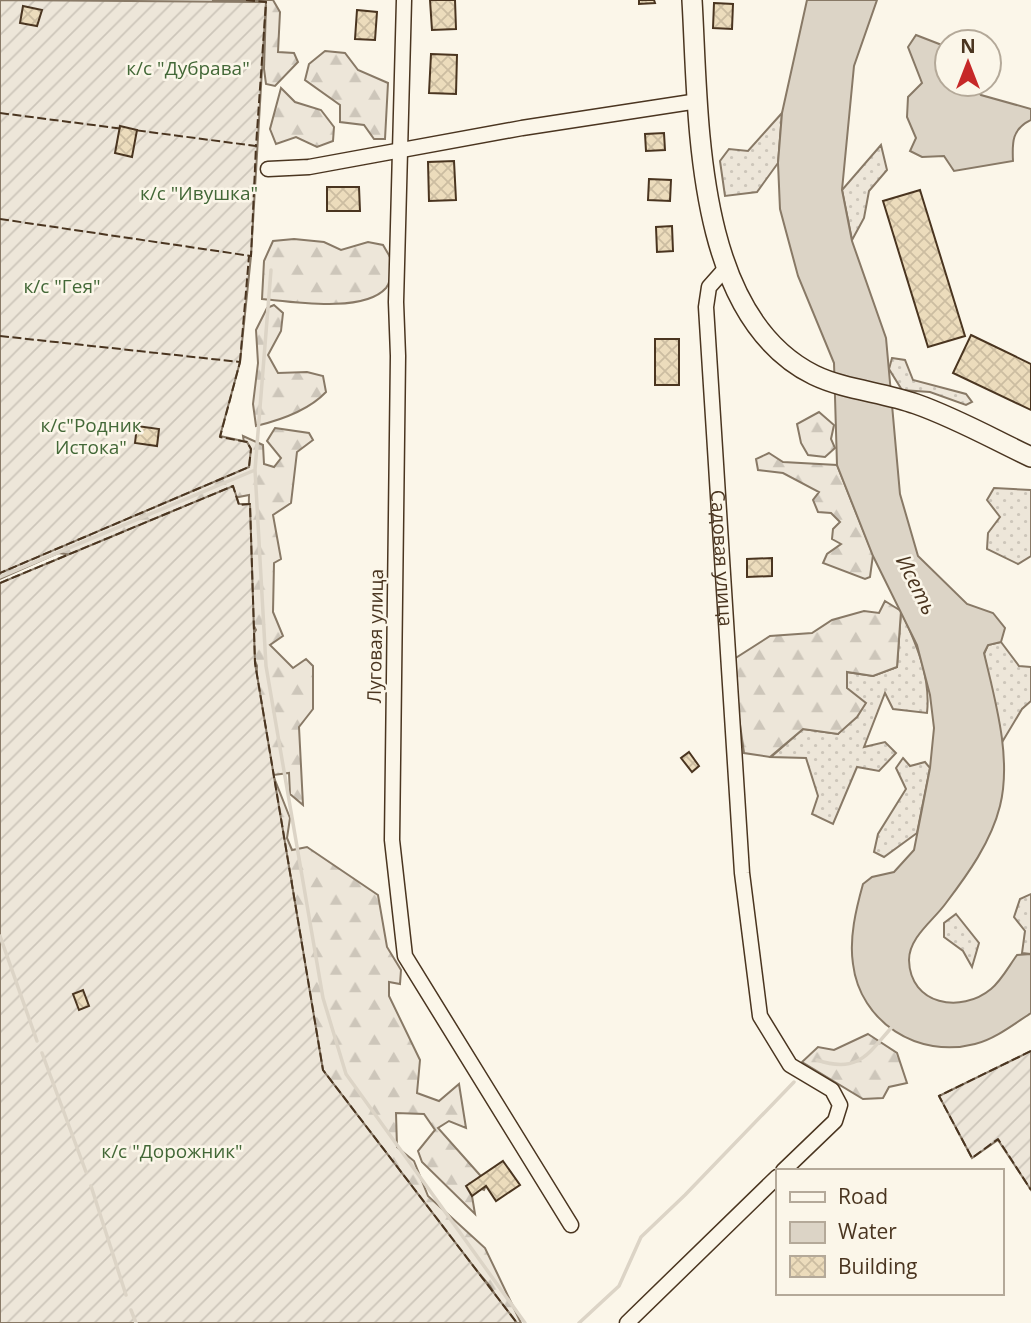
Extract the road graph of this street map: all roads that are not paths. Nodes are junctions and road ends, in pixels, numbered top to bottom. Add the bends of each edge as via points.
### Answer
1 (404, 0) edge
2 (692, 0) edge
3 (698, 101) junction
4 (399, 149) junction
5 (268, 169) dead end
6 (724, 269) junction
7 (1031, 457) edge
8 (785, 1169) edge
9 (776, 1178) edge
10 (571, 1225) dead end
11 (627, 1323) edge

1 - 4 street, Луговая улица
2 - 3 main road
3 - 4 street
3 - 6 main road
4 - 5 street via 309,167
4 - 10 street, Луговая улица via 392,840 405,956
6 - 7 main road via 739,300 792,363 817,377 914,403
6 - 8 street, Садовая улица via 709,287 706,307 742,873 760,1016 790,1065 832,1090 840,1105 835,1121
9 - 11 street

